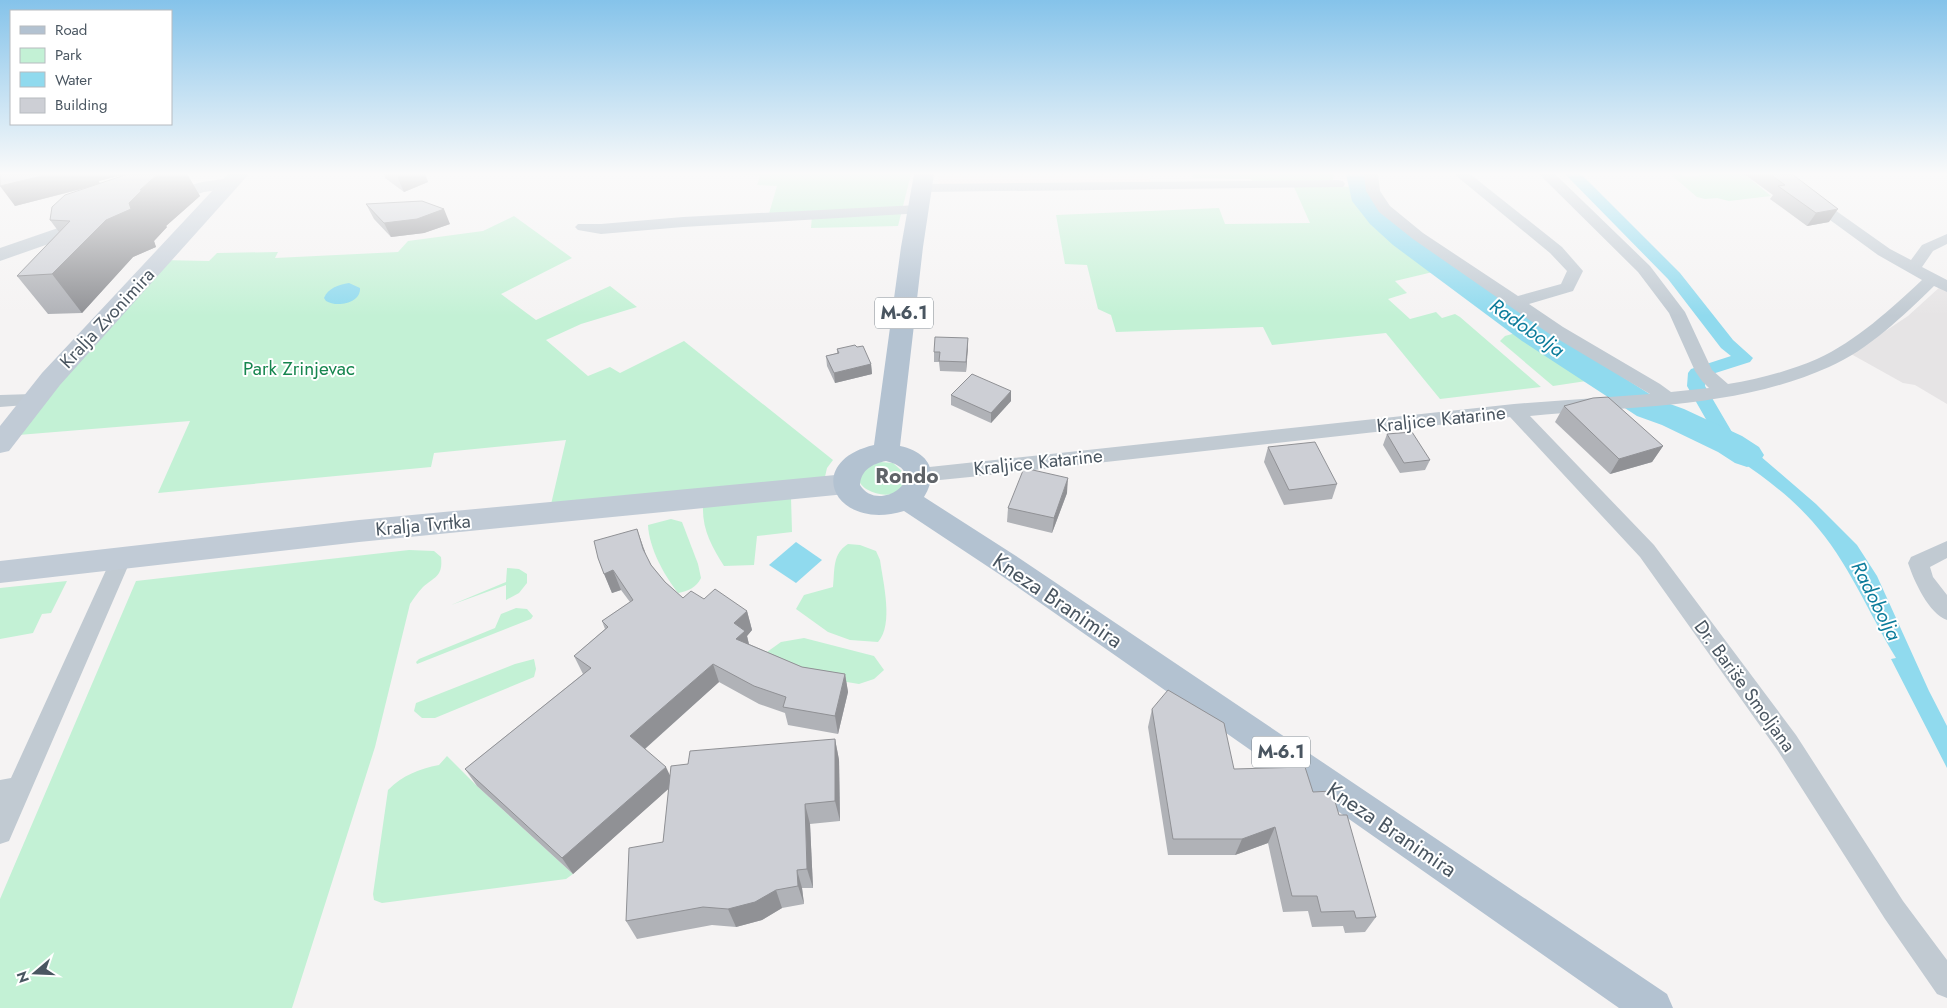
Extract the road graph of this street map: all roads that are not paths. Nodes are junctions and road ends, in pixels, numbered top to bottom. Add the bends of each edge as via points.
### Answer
1 (96, 221) edge
2 (197, 221) edge
3 (690, 221) edge
4 (917, 221) edge
5 (1400, 221) edge
6 (1520, 221) edge
7 (1595, 221) edge
8 (1840, 221) edge
9 (583, 227) dead end
10 (1947, 239) edge
11 (0, 255) edge
12 (1910, 268) junction
13 (1931, 280) junction
14 (1947, 287) edge
15 (1517, 302) junction
16 (1723, 391) junction
17 (33, 400) junction
18 (1661, 400) junction
19 (0, 401) edge
20 (1514, 410) junction
21 (0, 444) edge
22 (886, 452) junction
23 (846, 484) junction
24 (913, 487) junction
25 (1947, 549) edge
26 (122, 557) junction
27 (0, 572) edge
28 (1947, 611) edge
29 (9, 790) edge
30 (0, 832) edge
31 (1947, 984) edge
32 (1653, 1008) edge

1 - 11 street
2 - 17 main road, Kralja Zvonimira
3 - 9 street via 601,229
4 - 22 main road, M-6.1
5 - 15 street
6 - 15 street via 1556,250 1575,271 1567,287
7 - 16 street via 1644,269 1678,312 1708,377
8 - 12 street
10 - 12 street via 1932,244 1922,261
12 - 13 street
13 - 14 street
13 - 16 street, Kraljice Katarine via 1881,323 1822,363
15 - 18 street via 1557,331 1654,388
16 - 18 street, Kraljice Katarine
17 - 19 street
17 - 21 main road, Kralja Zvonimira
18 - 20 street, Kraljice Katarine
20 - 24 street, Kraljice Katarine
20 - 31 street, Dr. Bariše Smoljana via 1647,551 1787,743 1894,910
22 - 23 main road via 869,454 854,463 846,476
22 - 24 main road, M-6.1 via 909,458 918,468
23 - 24 main road via 853,496 868,504 884,506
23 - 26 main road, Kralja Tvrtka
24 - 32 main road, Kneza Branimira / M-6.1 via 1009,566
25 - 28 street via 1918,563 1924,580
26 - 27 main road, Kralja Tvrtka
26 - 29 street
29 - 30 street

